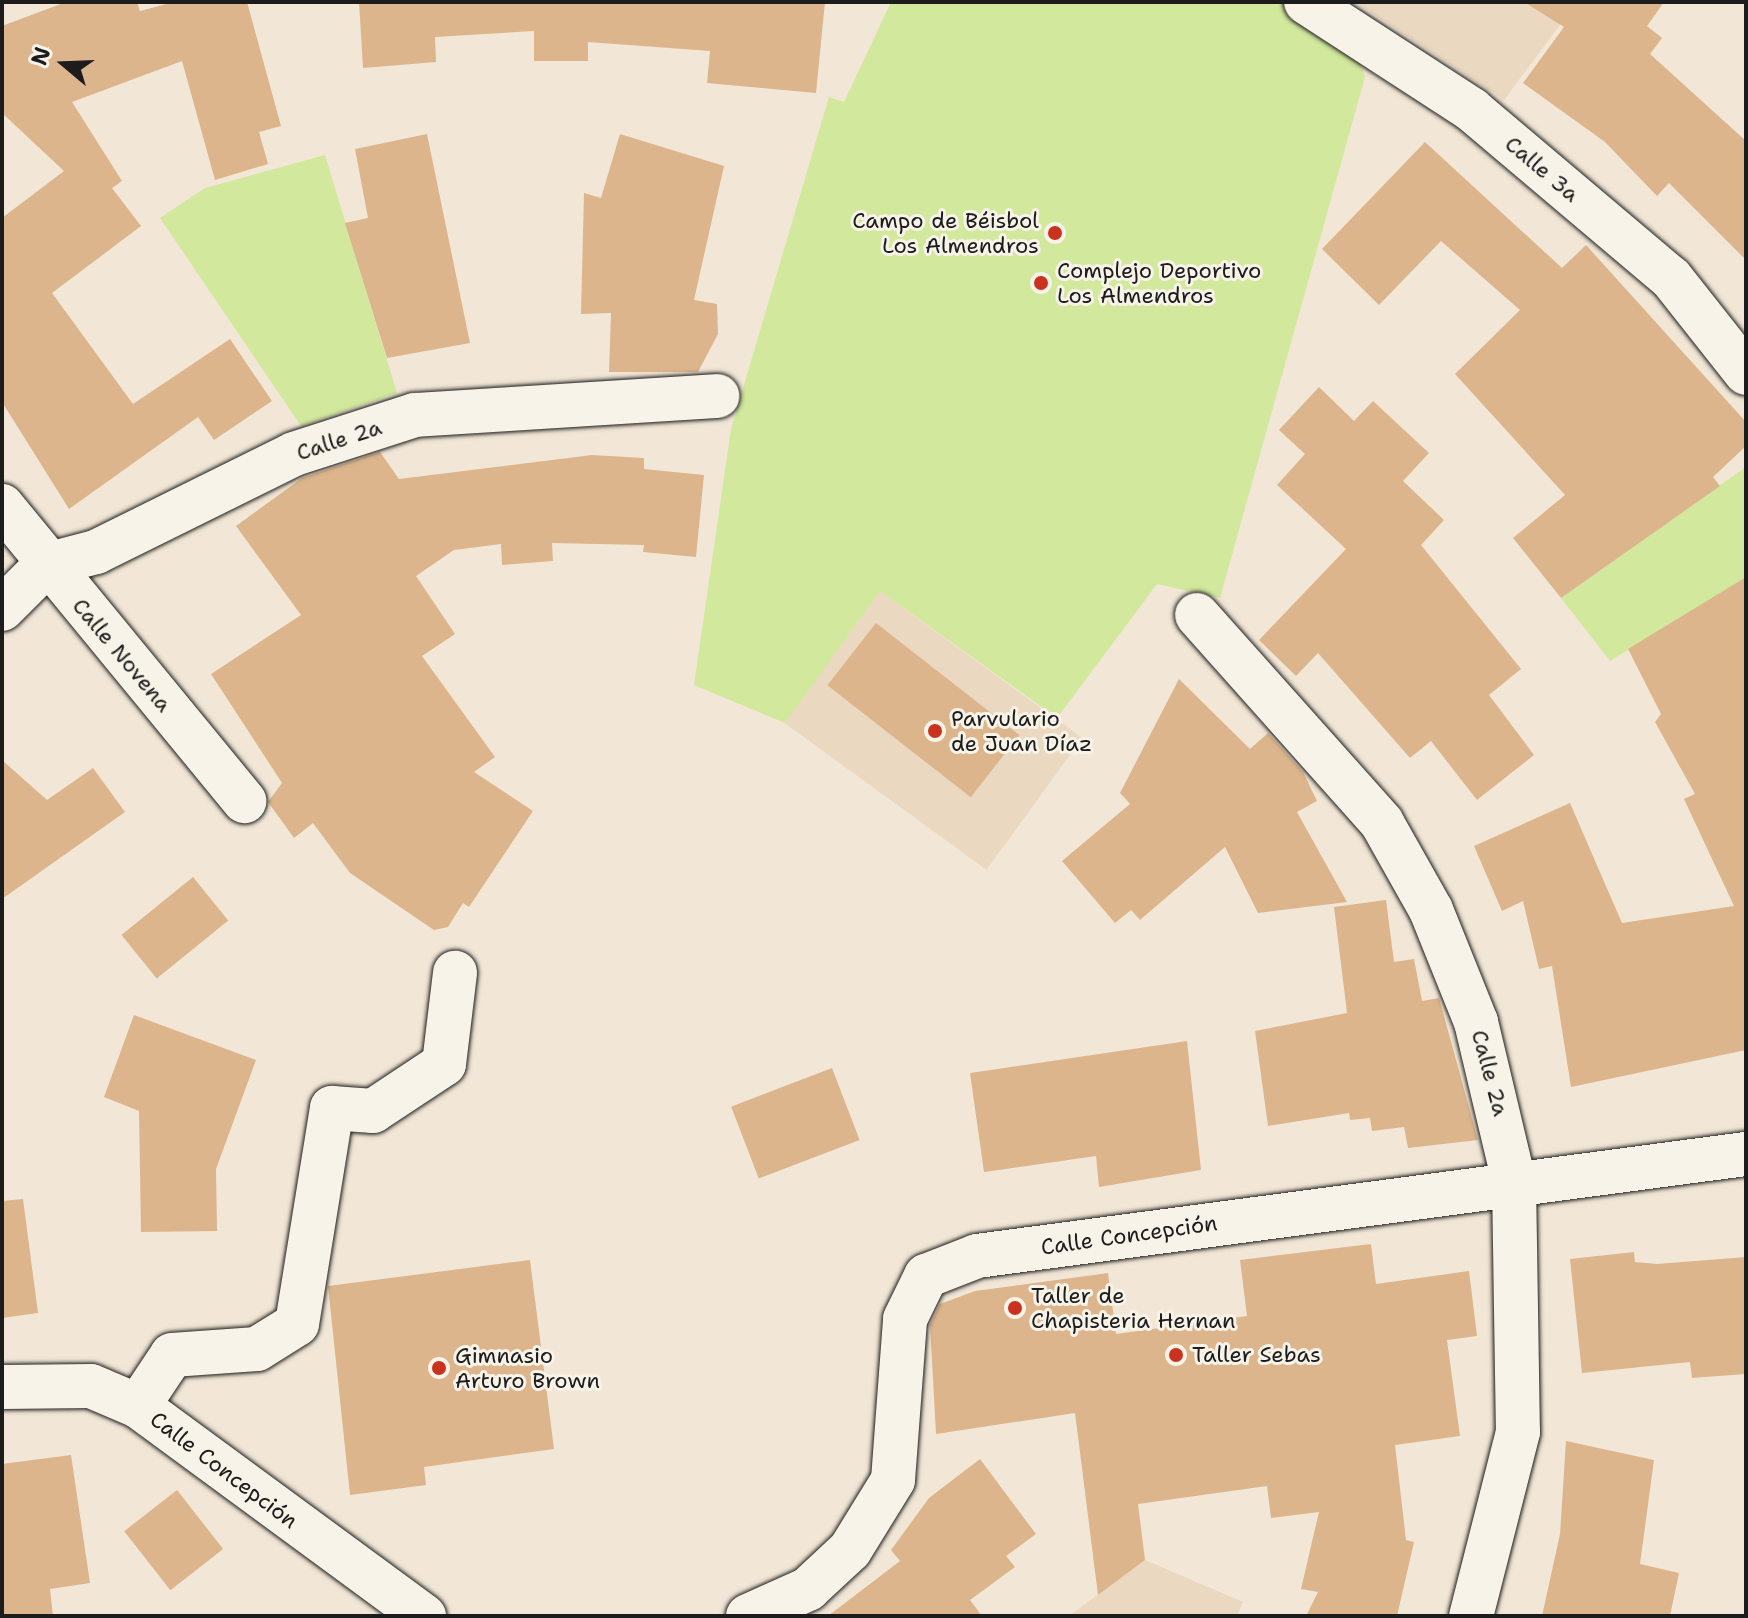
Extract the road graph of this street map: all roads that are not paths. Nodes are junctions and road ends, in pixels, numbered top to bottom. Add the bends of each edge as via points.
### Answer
1 (1306, 2) edge
2 (1746, 373) edge
3 (717, 396) dead end
4 (2, 506) edge
5 (46, 565) junction
6 (2, 609) edge
7 (1197, 615) dead end
8 (244, 801) dead end
9 (455, 973) dead end
10 (1746, 1154) edge
11 (1514, 1182) junction
12 (2, 1387) edge
13 (138, 1406) junction
14 (818, 1602) edge
15 (424, 1616) edge
16 (748, 1616) edge
17 (1471, 1616) edge

1 - 2 street, Calle 3a via 1472,110 1660,268
3 - 5 street, Calle 2a via 415,415 294,454 96,552
4 - 5 street, Calle Novena
5 - 6 street
5 - 8 street, Calle Novena
7 - 11 street, Calle 2a via 1279,701 1409,866 1476,1022
9 - 13 street via 444,1064 373,1111 332,1108 297,1324 257,1349 172,1355
10 - 11 street, Calle Concepción
11 - 14 street, Calle Concepción via 977,1256 926,1276 905,1319 893,1480
11 - 17 street, Calle 2a via 1518,1432
12 - 13 street, Calle Concepción via 91,1386
13 - 15 street, Calle Concepción
14 - 16 street, Calle Concepción

